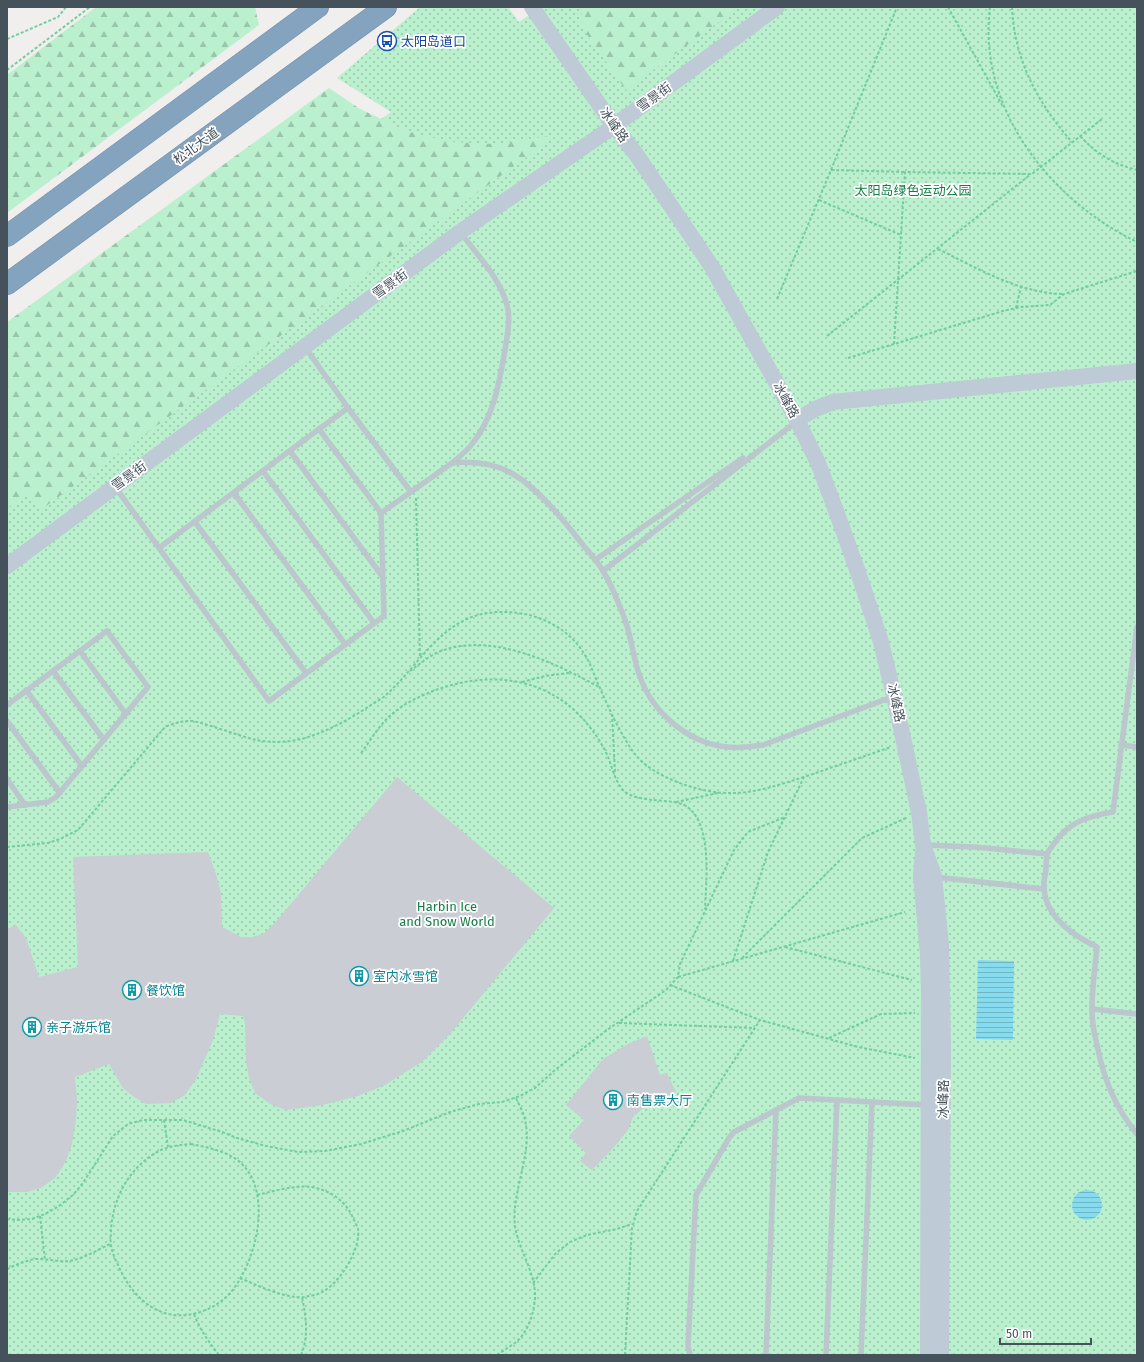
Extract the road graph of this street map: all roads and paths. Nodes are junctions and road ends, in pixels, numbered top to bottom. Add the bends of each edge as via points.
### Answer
1 (66, 7) edge
2 (90, 7) edge
3 (318, 7) edge
4 (386, 7) edge
5 (532, 7) edge
6 (776, 7) edge
7 (897, 7) edge
8 (948, 7) edge
9 (990, 7) edge
10 (1012, 7) edge
11 (7, 39) edge
12 (7, 70) edge
13 (1005, 109) junction
14 (1102, 119) dead end
15 (614, 126) junction
16 (1080, 136) junction
17 (1072, 142) junction
18 (1041, 167) junction
19 (832, 170) junction
20 (1137, 170) edge
21 (905, 172) junction
22 (1032, 174) junction
23 (819, 200) junction
24 (460, 232) junction
25 (901, 235) junction
26 (7, 236) edge
27 (1137, 242) edge
28 (938, 249) junction
29 (1137, 271) edge
30 (898, 281) junction
31 (7, 284) edge
32 (1020, 287) junction
33 (1064, 294) junction
34 (777, 299) dead end
35 (1016, 308) junction
36 (827, 336) dead end
37 (894, 344) junction
38 (304, 347) junction
39 (848, 358) dead end
40 (1137, 371) edge
41 (348, 408) junction
42 (798, 420) junction
43 (319, 429) junction
44 (290, 451) junction
45 (452, 463) junction
46 (263, 471) junction
47 (115, 487) junction
48 (413, 490) junction
49 (234, 493) junction
50 (381, 513) junction
51 (195, 522) junction
52 (159, 548) junction
53 (595, 560) junction
54 (7, 566) edge
55 (603, 570) junction
56 (382, 576) junction
57 (374, 623) junction
58 (1137, 628) edge
59 (345, 644) junction
60 (80, 651) junction
61 (420, 659) junction
62 (53, 671) junction
63 (570, 672) junction
64 (306, 673) junction
65 (407, 674) junction
66 (521, 682) junction
67 (600, 688) junction
68 (26, 690) junction
69 (894, 696) junction
70 (7, 705) edge
71 (612, 713) junction
72 (126, 714) junction
73 (7, 721) edge
74 (104, 740) junction
75 (904, 743) junction
76 (1121, 745) junction
77 (1137, 747) edge
78 (361, 752) dead end
79 (82, 766) junction
80 (615, 775) junction
81 (804, 777) junction
82 (7, 779) edge
83 (60, 793) junction
84 (720, 793) junction
85 (674, 803) junction
86 (25, 804) junction
87 (7, 806) edge
88 (919, 812) junction
89 (785, 817) junction
90 (923, 845) junction
91 (7, 847) edge
92 (1047, 854) junction
93 (928, 876) junction
94 (1044, 889) junction
95 (705, 911) junction
96 (905, 912) dead end
97 (784, 947) junction
98 (741, 959) junction
99 (733, 961) junction
100 (678, 977) junction
101 (912, 980) dead end
102 (670, 985) junction
103 (1092, 1009) junction
104 (917, 1013) dead end
105 (1137, 1014) edge
106 (760, 1020) dead end
107 (618, 1023) junction
108 (754, 1028) dead end
109 (827, 1039) dead end
110 (516, 1098) junction
111 (837, 1100) junction
112 (872, 1102) junction
113 (929, 1105) junction
114 (776, 1110) junction
115 (164, 1120) junction
116 (1137, 1134) edge
117 (168, 1147) junction
118 (257, 1195) junction
119 (40, 1216) junction
120 (7, 1219) edge
121 (632, 1224) dead end
122 (110, 1244) junction
123 (45, 1260) junction
124 (7, 1268) edge
125 (240, 1278) junction
126 (533, 1283) junction
127 (302, 1297) junction
128 (194, 1314) junction
129 (220, 1355) edge
130 (301, 1355) edge
131 (497, 1355) edge
132 (690, 1355) edge
133 (766, 1355) edge
134 (826, 1355) edge
135 (861, 1355) edge
136 (928, 1355) edge
137 (941, 1355) edge

1 - 11 path via 58,17
2 - 12 path
3 - 26 highway
4 - 31 highway, 松北大道
5 - 15 street, 冰峰路
6 - 15 street, 雪景街
7 - 19 path
8 - 13 path
9 - 13 path via 988,41 995,81
10 - 17 path via 1015,38 1033,88 1051,118
13 - 18 path via 1024,144
14 - 16 path
15 - 24 street, 雪景街
15 - 42 street, 冰峰路 via 636,154 712,267
16 - 17 path
16 - 20 path via 1104,157
17 - 18 path
18 - 22 path
18 - 27 path via 1074,202
19 - 21 path
19 - 23 path
21 - 22 path
21 - 25 path
22 - 28 path
23 - 25 path
23 - 34 path
24 - 38 street, 雪景街
24 - 45 lane via 494,278 505,298 509,314 500,380 489,417 472,445
25 - 30 path
28 - 30 path
28 - 32 path
29 - 33 path
30 - 36 path
30 - 37 path
32 - 33 path via 1049,294
32 - 35 path
33 - 35 path via 1050,304
35 - 37 path
37 - 39 path
38 - 41 lane
38 - 47 street, 雪景街
40 - 42 street via 833,402 815,409
41 - 43 lane
41 - 48 lane
42 - 53 lane
42 - 55 lane
42 - 69 street, 冰峰路 via 818,463 860,578 881,642
43 - 44 lane
43 - 50 lane
44 - 46 lane
44 - 56 lane
45 - 48 lane
45 - 53 lane via 474,462 492,465 513,474 553,510
46 - 49 lane
46 - 57 lane
47 - 52 lane
47 - 54 street, 雪景街
48 - 50 lane
48 - 61 path
49 - 51 lane
49 - 59 lane
50 - 56 lane
51 - 52 lane
51 - 64 lane
52 - 64 lane via 269,701
53 - 55 lane
55 - 69 lane via 628,626 639,674 648,695 669,720 706,742 726,747 763,745
56 - 57 lane via 384,616
57 - 59 lane
58 - 76 lane
59 - 64 lane
60 - 62 lane
60 - 72 lane
60 - 72 lane via 107,631 144,681 148,687
61 - 65 path
61 - 67 path via 445,632 467,618 496,612 524,614 547,621 566,634 583,651
62 - 68 lane
62 - 74 lane
63 - 65 path via 524,653 484,645 470,645 439,651
63 - 66 path
63 - 67 path
65 - 91 path via 385,696 355,715 325,731 304,738 275,743 194,721 174,723 166,727 78,830 48,843
66 - 78 path via 483,679 430,692 392,714
66 - 80 path via 553,694 583,718 599,741
67 - 71 path
68 - 70 lane
68 - 79 lane
69 - 75 street, 冰峰路
71 - 80 path
71 - 84 path via 635,754 654,772 683,784
72 - 74 lane
73 - 83 lane
74 - 79 lane
75 - 81 path
75 - 88 street, 冰峰路
76 - 77 lane
76 - 92 lane via 1113,812 1092,816 1072,825 1058,837
79 - 83 lane
80 - 85 path via 624,791 629,794 648,800
81 - 84 path via 749,792
81 - 89 path
82 - 86 lane
83 - 86 lane via 48,802
84 - 85 path
85 - 95 path via 684,805 695,815 703,834 706,854
86 - 87 lane
88 - 90 street, 冰峰路
88 - 98 path via 862,838
89 - 95 path via 748,832 734,850
89 - 99 path via 768,852
90 - 92 lane
90 - 93 street, 冰峰路
92 - 94 lane
93 - 94 lane
93 - 113 street, 冰峰路
93 - 137 street, 冰峰路 via 941,945 943,997
94 - 103 lane via 1049,906 1058,920 1080,939 1097,947
95 - 100 path via 680,964
96 - 97 path
97 - 98 path
97 - 101 path
98 - 99 path
99 - 100 path
100 - 102 path
102 - 106 path
102 - 107 path
103 - 105 lane
103 - 116 lane via 1106,1082 1118,1107
104 - 109 path via 881,1014
107 - 108 path
107 - 110 path via 535,1088
110 - 115 path via 450,1112 403,1131 361,1144 325,1151 298,1152 266,1146 183,1120
110 - 126 path via 525,1120 527,1134 514,1214 520,1245
111 - 112 lane
111 - 114 lane via 799,1098
111 - 134 lane
112 - 113 lane
112 - 135 lane
113 - 136 street, 冰峰路
114 - 132 lane via 734,1132 696,1195 688,1346
114 - 133 lane
115 - 117 path
115 - 119 path via 143,1120 128,1124 113,1136 84,1184 59,1206
117 - 118 path via 191,1144 234,1158 252,1178
117 - 122 path via 150,1156 128,1178 113,1211
118 - 125 path via 259,1219 249,1259
118 - 127 path via 311,1187 339,1198 351,1212 358,1230 350,1258 332,1285 323,1292
119 - 120 path via 32,1219
119 - 123 path
121 - 126 path via 570,1242 556,1253
122 - 123 path via 80,1258
122 - 128 path via 123,1276 141,1300 167,1314
123 - 124 path via 35,1259
125 - 127 path via 293,1297
125 - 128 path via 223,1299
126 - 131 path via 534,1305 530,1322 515,1343
127 - 130 path via 306,1338
128 - 129 path via 198,1326

